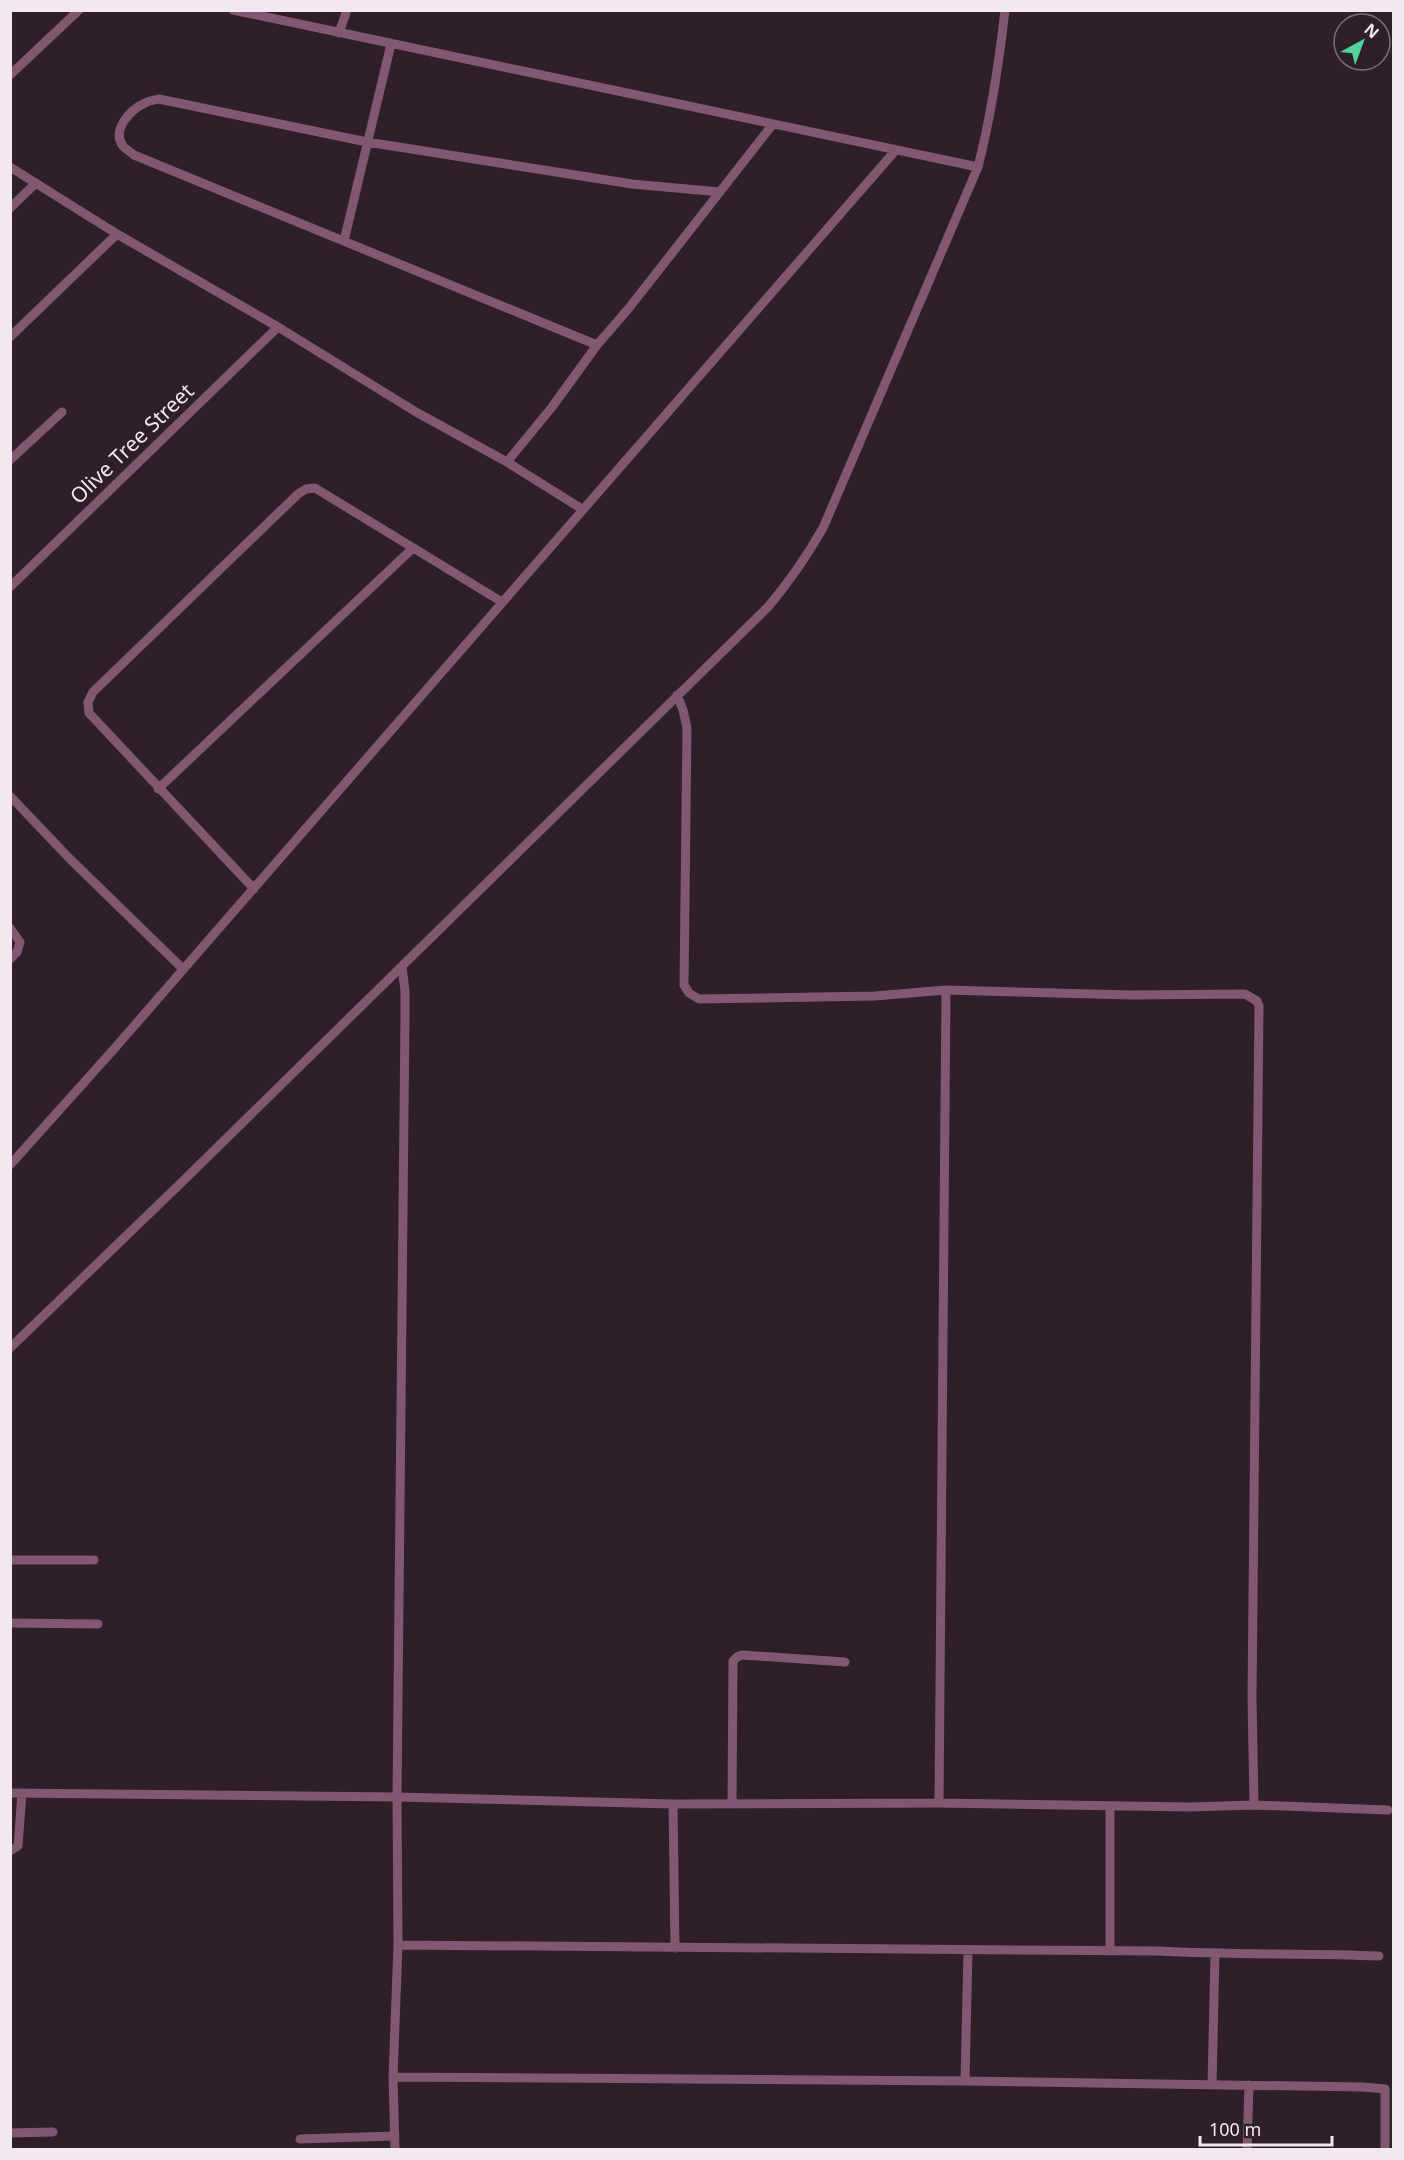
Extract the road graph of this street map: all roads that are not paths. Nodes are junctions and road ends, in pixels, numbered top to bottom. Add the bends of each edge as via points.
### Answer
1 (79, 10) edge
2 (347, 10) edge
3 (1005, 10) edge
4 (239, 11) edge
5 (339, 33) junction
6 (391, 44) junction
7 (10, 75) edge
8 (773, 124) junction
9 (367, 142) junction
10 (895, 151) junction
11 (10, 167) edge
12 (978, 167) junction
13 (36, 183) junction
14 (720, 192) junction
15 (10, 208) edge
16 (117, 234) junction
17 (344, 241) junction
18 (278, 327) junction
19 (10, 337) edge
20 (597, 345) junction
21 (62, 412) dead end
22 (10, 460) edge
23 (507, 462) junction
24 (582, 509) junction
25 (413, 548) junction
26 (10, 587) edge
27 (502, 602) junction
28 (677, 695) junction
29 (158, 789) junction
30 (10, 796) edge
31 (254, 889) junction
32 (10, 928) edge
33 (10, 959) edge
34 (402, 966) junction
35 (183, 969) junction
36 (946, 990) junction
37 (10, 1164) edge
38 (10, 1348) edge
39 (10, 1560) edge
40 (94, 1560) dead end
41 (10, 1623) edge
42 (98, 1624) dead end
43 (845, 1662) dead end
44 (10, 1793) edge
45 (22, 1793) junction
46 (397, 1797) junction
47 (939, 1803) junction
48 (673, 1804) junction
49 (732, 1804) junction
50 (1254, 1805) junction
51 (1110, 1807) junction
52 (1388, 1810) dead end
53 (10, 1851) edge
54 (398, 1945) junction
55 (675, 1948) junction
56 (968, 1951) junction
57 (1110, 1951) junction
58 (1215, 1954) junction
59 (1379, 1956) dead end
60 (393, 2077) junction
61 (965, 2081) junction
62 (1212, 2085) junction
63 (1249, 2085) junction
64 (53, 2132) dead end
65 (10, 2133) edge
66 (395, 2136) junction
67 (300, 2139) dead end
68 (395, 2150) edge
69 (1248, 2150) edge
70 (1385, 2150) edge

1 - 7 street
2 - 5 street
3 - 12 street via 988,130
4 - 5 street
5 - 6 street
6 - 8 street
6 - 9 street
8 - 10 street
8 - 14 street
9 - 14 street via 633,184
9 - 17 street
9 - 17 street via 159,99 145,103 121,125 119,136 123,146 134,155
10 - 12 street
10 - 24 street
11 - 13 street
12 - 28 street via 823,528 768,607
13 - 15 street
13 - 16 street
14 - 20 street
16 - 18 street
16 - 19 street
17 - 20 street
18 - 23 street via 416,412
18 - 26 street, Olive Tree Street
20 - 23 street
21 - 22 street
23 - 24 street
24 - 27 street
25 - 27 street
25 - 29 street
25 - 29 street via 315,488 298,494 93,692 88,702 89,713
27 - 31 street
28 - 34 street
28 - 36 street via 687,728 684,985 689,993 699,999 875,996
29 - 31 street
30 - 35 street
31 - 35 street
32 - 33 street via 20,942
34 - 38 street
34 - 46 street via 405,1027
35 - 37 street
36 - 47 street
36 - 50 street via 1245,994 1260,1006
39 - 40 street
41 - 42 street
43 - 49 street via 742,1655 733,1661
44 - 45 street
45 - 46 street
45 - 53 street via 18,1846
46 - 48 street
46 - 54 street
47 - 49 street
47 - 51 street
48 - 49 street
48 - 55 street
50 - 51 street
50 - 52 street
51 - 57 street
54 - 55 street
54 - 60 street
55 - 56 street
56 - 57 street
56 - 61 street
57 - 58 street
58 - 59 street
58 - 62 street
60 - 61 street
60 - 66 street
61 - 62 street
62 - 63 street
63 - 69 street
63 - 70 street via 1385,2089
64 - 65 street
66 - 67 street
66 - 68 street

